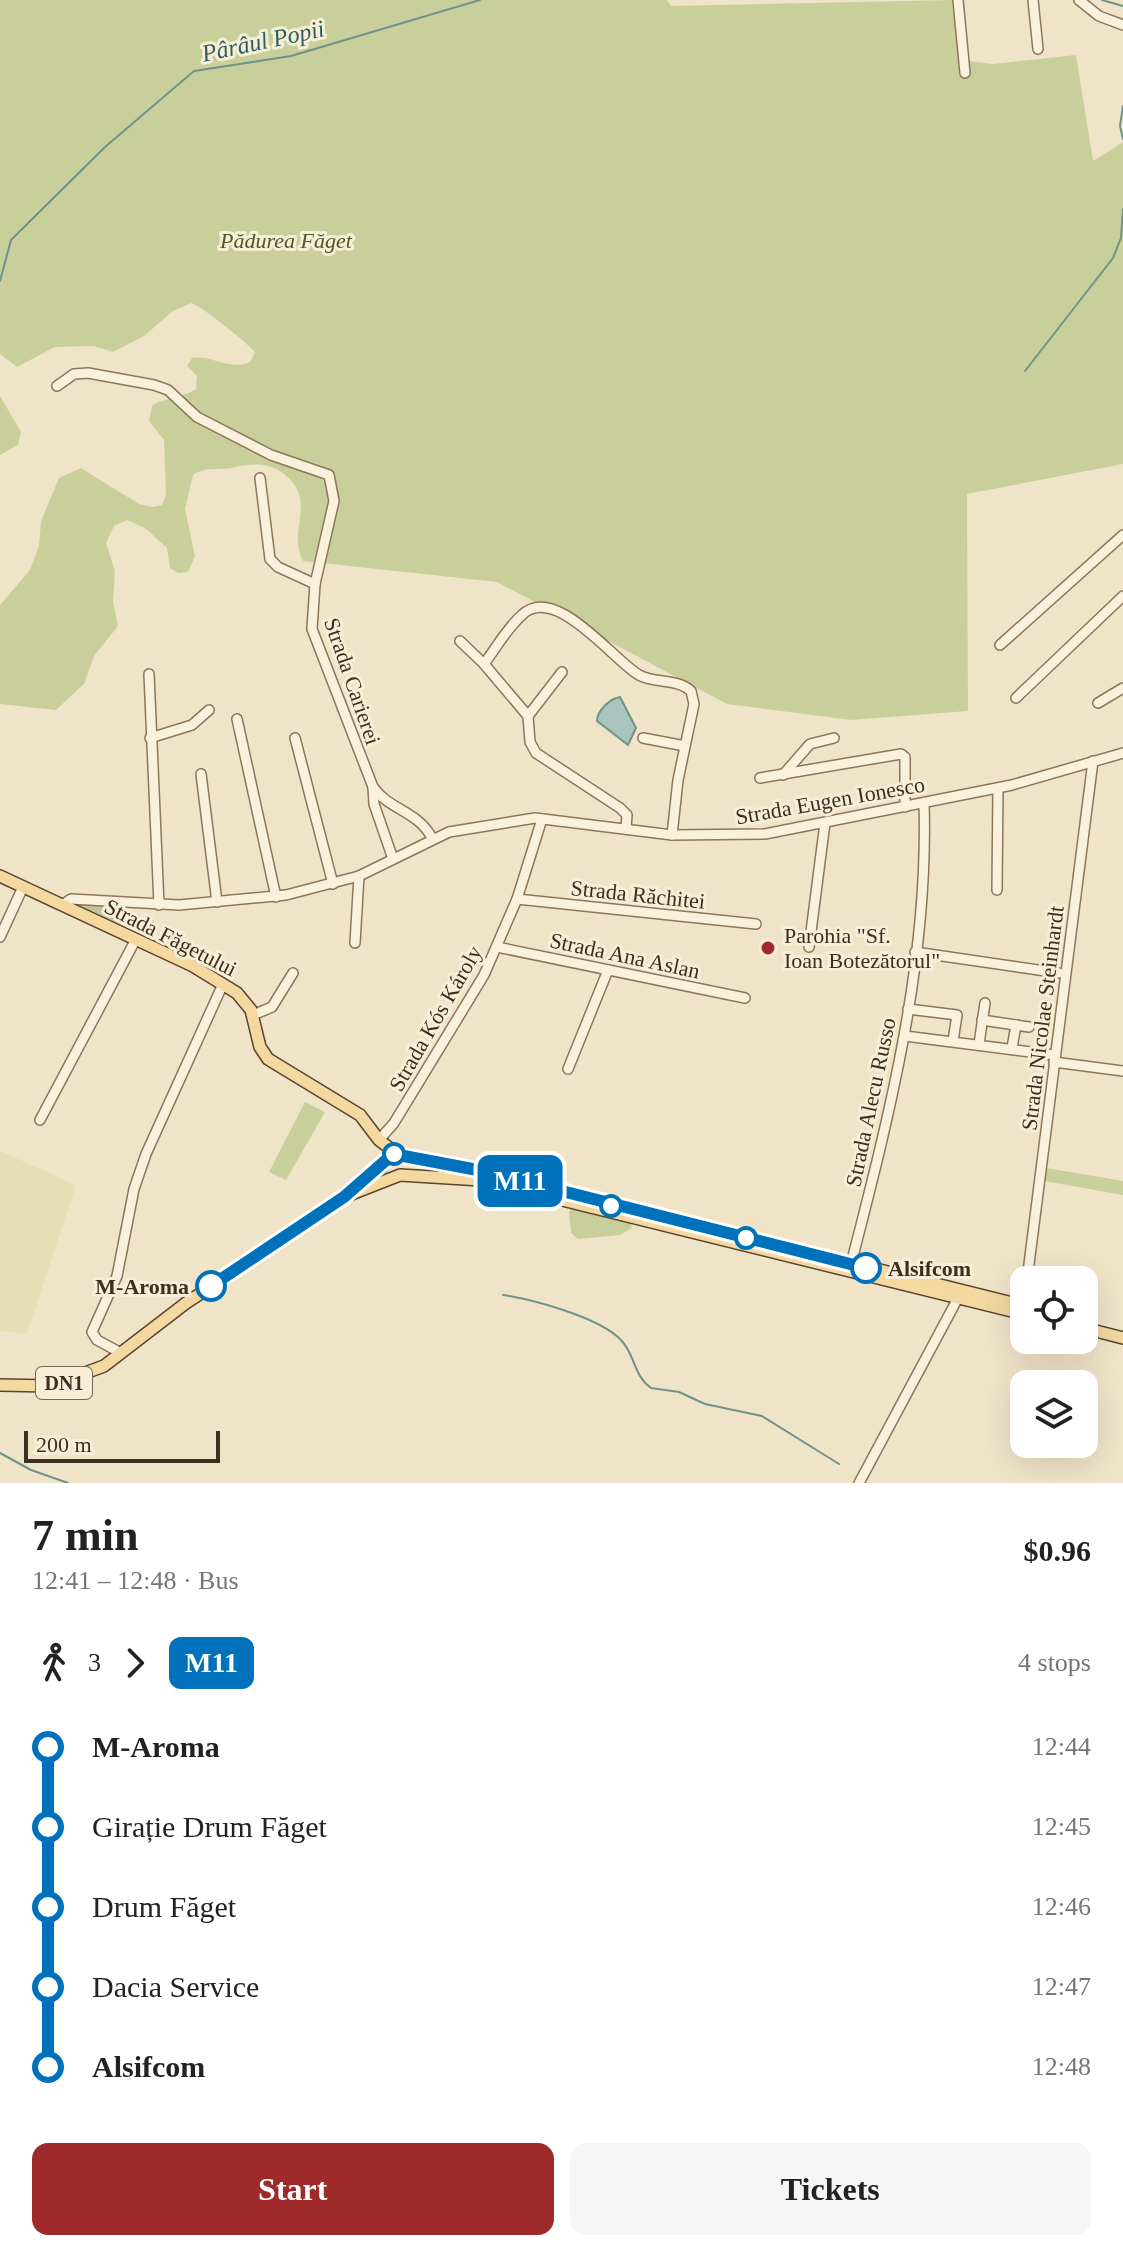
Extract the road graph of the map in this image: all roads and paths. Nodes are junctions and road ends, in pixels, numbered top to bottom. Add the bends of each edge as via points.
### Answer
1 (958, 0) edge
2 (1033, 0) edge
3 (1079, 0) edge
4 (1123, 25) edge
5 (1038, 49) dead end
6 (965, 73) dead end
7 (57, 386) dead end
8 (260, 478) dead end
9 (1123, 535) edge
10 (315, 584) junction
11 (1123, 596) edge
12 (460, 641) dead end
13 (1000, 645) dead end
14 (484, 664) junction
15 (562, 672) dead end
16 (149, 674) dead end
17 (1123, 688) edge
18 (1016, 698) dead end
19 (1098, 703) dead end
20 (209, 710) dead end
21 (528, 716) junction
22 (237, 719) dead end
23 (150, 738) junction
24 (295, 738) dead end
25 (643, 738) dead end
26 (834, 738) dead end
27 (685, 746) junction
28 (1123, 753) edge
29 (1093, 761) junction
30 (201, 774) dead end
31 (783, 775) junction
32 (760, 778) dead end
33 (373, 787) junction
34 (998, 788) junction
35 (924, 803) junction
36 (905, 807) junction
37 (211, 818) dead end
38 (542, 819) junction
39 (825, 823) junction
40 (626, 828) junction
41 (672, 835) junction
42 (432, 838) junction
43 (393, 859) junction
44 (0, 876) edge
45 (359, 876) junction
46 (333, 884) junction
47 (23, 887) junction
48 (997, 890) dead end
49 (276, 897) junction
50 (517, 899) junction
51 (217, 901) junction
52 (62, 905) junction
53 (159, 905) junction
54 (756, 924) dead end
55 (0, 937) edge
56 (136, 939) junction
57 (355, 943) dead end
58 (497, 947) junction
59 (809, 947) dead end
60 (915, 952) junction
61 (608, 970) junction
62 (293, 973) dead end
63 (1059, 973) dead end
64 (223, 984) junction
65 (745, 998) dead end
66 (985, 1003) dead end
67 (908, 1009) junction
68 (253, 1015) junction
69 (982, 1020) junction
70 (1016, 1025) junction
71 (1029, 1027) dead end
72 (905, 1036) junction
73 (953, 1041) junction
74 (979, 1044) junction
75 (1012, 1048) junction
76 (1054, 1058) junction
77 (568, 1069) dead end
78 (1123, 1071) edge
79 (40, 1120) dead end
80 (379, 1140) junction
81 (399, 1156) junction
82 (383, 1164) junction
83 (398, 1176) junction
84 (344, 1197) junction
85 (851, 1264) junction
86 (1029, 1266) edge
87 (958, 1298) junction
88 (1010, 1302) edge
89 (1010, 1311) edge
90 (1098, 1324) edge
91 (1123, 1330) edge
92 (1098, 1332) edge
93 (1123, 1338) edge
94 (121, 1353) junction
95 (0, 1385) edge
96 (859, 1483) edge

1 - 6 street
2 - 5 street
3 - 4 street via 1099,16
7 - 10 street, Strada Carierei via 74,374 88,373 154,385 168,390 197,417 271,455 325,471 333,482 334,501
8 - 10 street via 270,559
9 - 13 street
10 - 33 street, Strada Carierei via 312,629
11 - 18 street
12 - 14 street
14 - 21 street
14 - 27 street via 526,611 543,607 562,612 639,675 689,689 694,704
15 - 21 street
16 - 23 street
17 - 19 street
20 - 23 street via 181,730
21 - 40 street via 536,753 620,808 627,815
22 - 49 street
23 - 53 street
24 - 46 street
25 - 27 street
26 - 31 street via 813,742
27 - 41 street
28 - 29 street, Strada Eugen Ionesco
29 - 34 street, Strada Eugen Ionesco
29 - 76 street, Strada Nicolae Steinhardt
30 - 51 street
31 - 32 street
31 - 36 street via 904,755
33 - 42 street via 419,819
33 - 43 street, Strada Carierei
34 - 35 street, Strada Eugen Ionesco
34 - 48 street
35 - 36 street, Strada Eugen Ionesco
35 - 60 street, Strada Alecu Russo via 925,880
36 - 39 street, Strada Eugen Ionesco
37 - 51 street
38 - 40 street, Strada Eugen Ionesco
38 - 42 street, Strada Eugen Ionesco via 469,827
38 - 50 street, Strada Kós Károly
39 - 41 street, Strada Eugen Ionesco via 765,834
39 - 59 street
40 - 41 street, Strada Eugen Ionesco
42 - 43 street, Strada Eugen Ionesco
43 - 45 street, Strada Eugen Ionesco
44 - 47 main road, Strada Făgetului
45 - 46 street, Strada Eugen Ionesco
45 - 57 street
46 - 49 street, Strada Eugen Ionesco
47 - 52 main road, Strada Făgetului
47 - 55 street
49 - 51 street, Strada Eugen Ionesco
50 - 54 street, Strada Răchitei
50 - 58 street, Strada Kós Károly
51 - 53 street, Strada Eugen Ionesco
52 - 53 street, Strada Eugen Ionesco via 71,899
52 - 56 main road, Strada Făgetului
56 - 64 main road, Strada Făgetului
56 - 79 street
58 - 61 street, Strada Ana Aslan
58 - 80 street, Strada Kós Károly
60 - 63 street
60 - 67 street, Strada Alecu Russo
61 - 65 street, Strada Ana Aslan
61 - 77 street
62 - 68 street via 272,1007
64 - 68 main road, Strada Făgetului via 241,996
64 - 94 street via 146,1154 117,1276 92,1332
66 - 69 street
67 - 72 street, Strada Alecu Russo
67 - 73 street via 957,1015
68 - 80 main road, Strada Făgetului via 260,1047 273,1065 360,1115
69 - 70 street
69 - 74 street
70 - 71 street
70 - 75 street
72 - 73 street
72 - 85 street, Strada Alecu Russo via 895,1096
73 - 74 street
74 - 75 street
75 - 76 street
76 - 78 street
76 - 86 street, Strada Nicolae Steinhardt
80 - 81 main road, Strada Făgetului
80 - 82 main road
81 - 82 main road, DN1 via 389,1155
81 - 83 main road via 405,1164
81 - 85 main road via 483,1171
82 - 83 main road via 388,1176
82 - 84 main road, DN1
83 - 84 main road, DN1
83 - 87 main road, DN1 via 481,1180
84 - 94 main road, DN1
85 - 88 main road
87 - 89 main road, DN1
87 - 96 street
90 - 91 main road
92 - 93 main road
94 - 95 main road, DN1 via 64,1384

